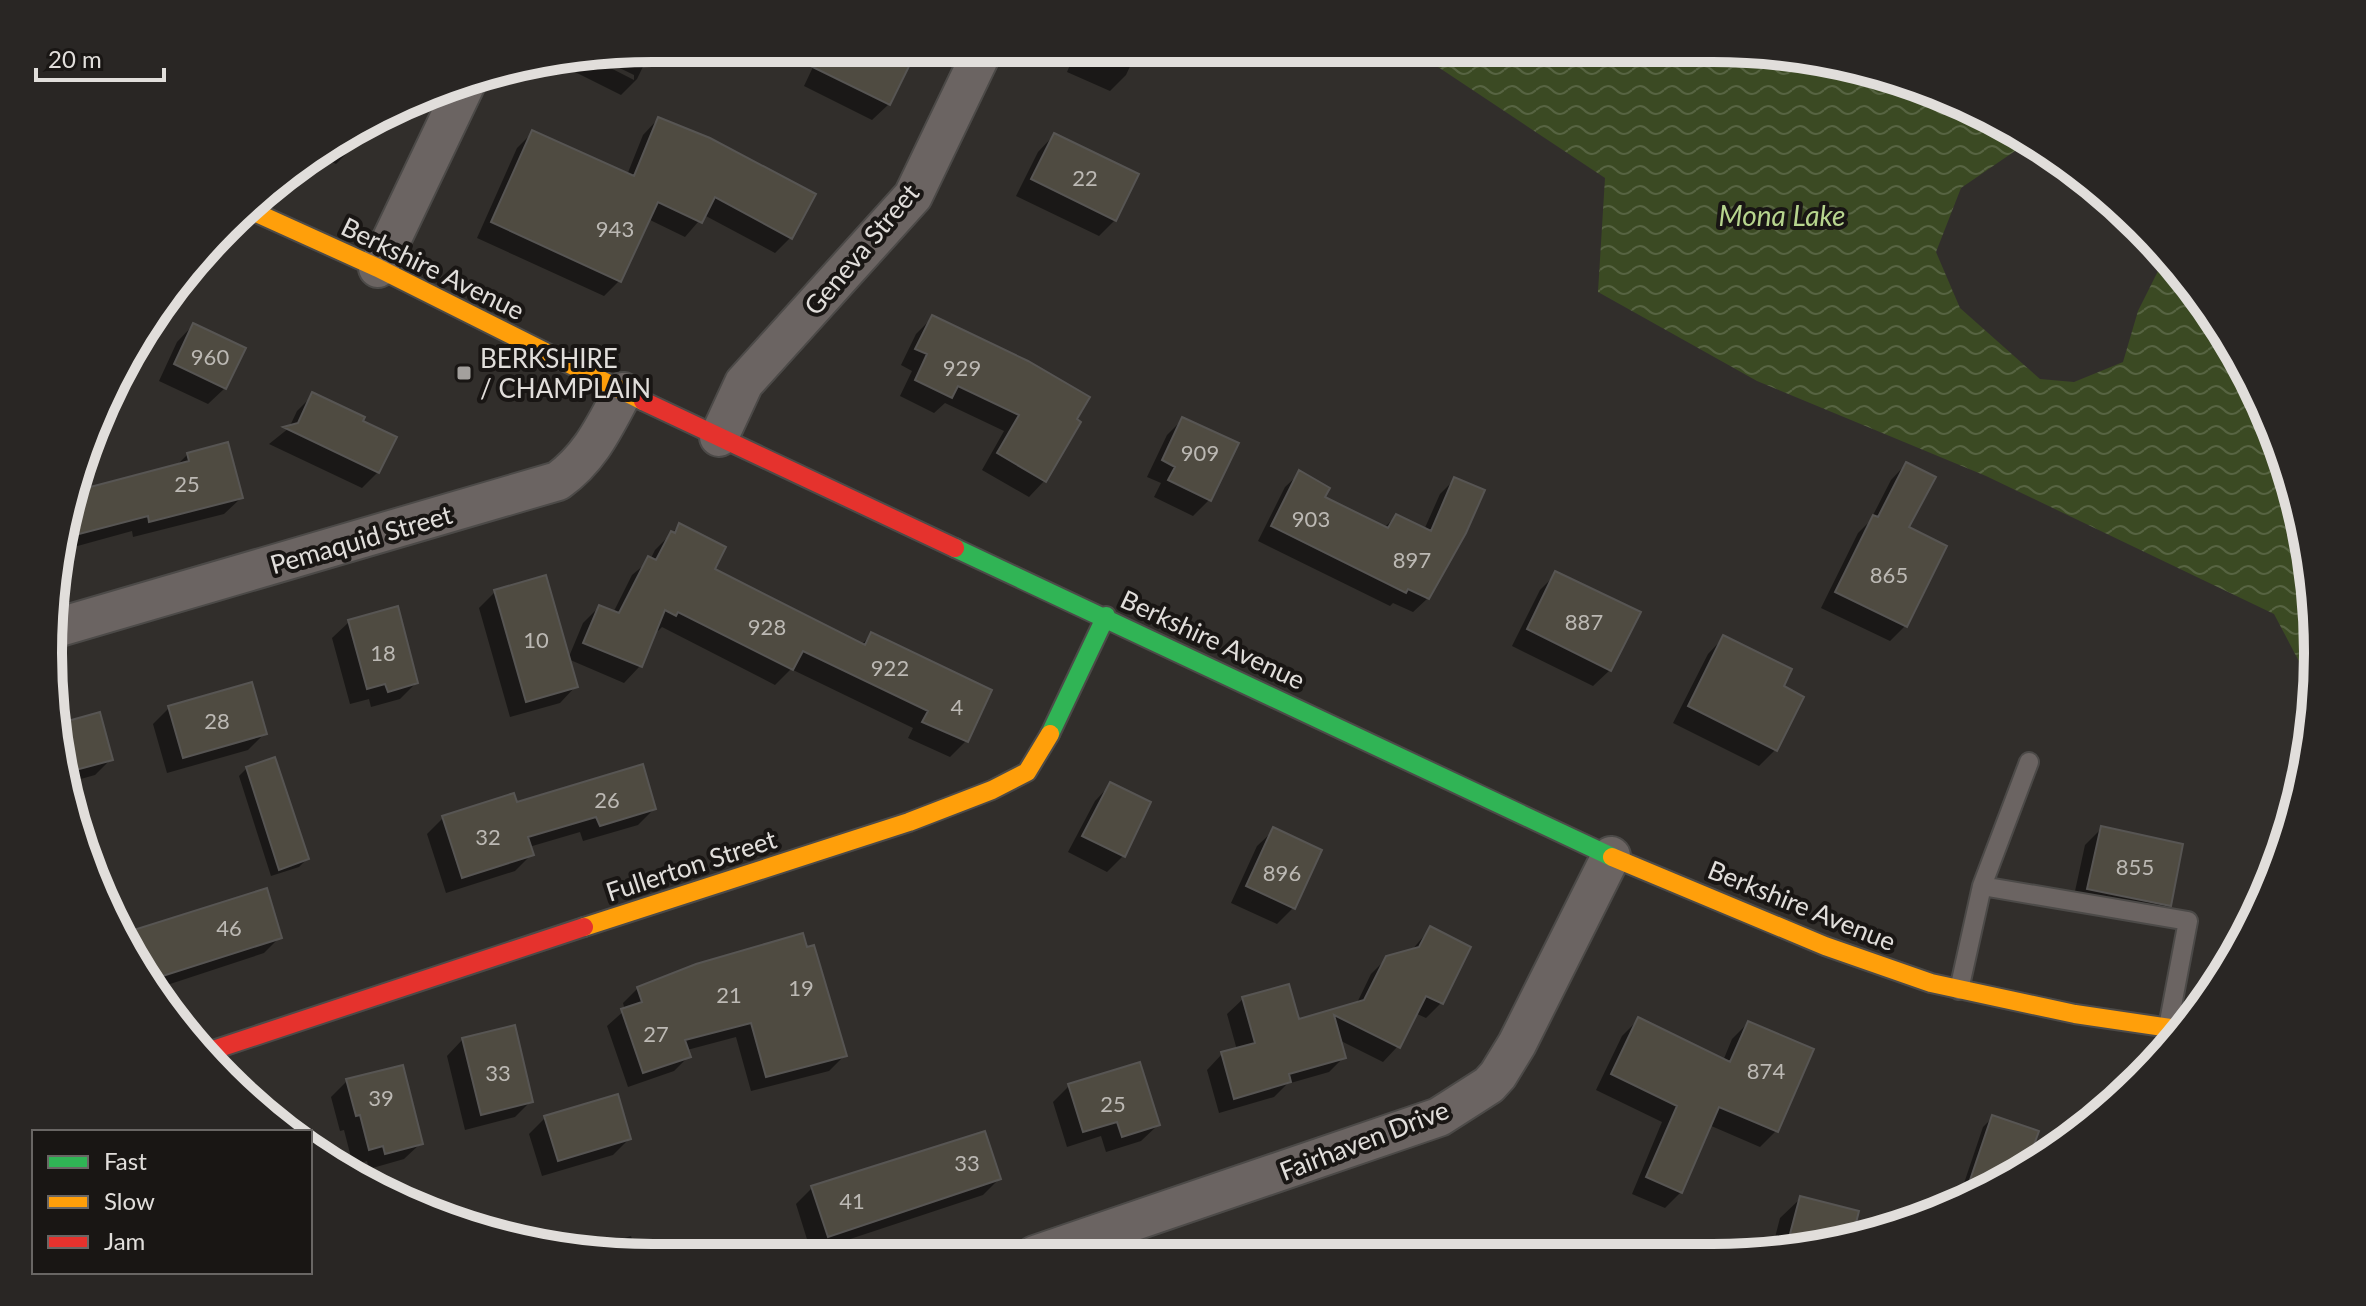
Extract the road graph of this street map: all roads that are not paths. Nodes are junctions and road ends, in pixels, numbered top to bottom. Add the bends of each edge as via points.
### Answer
1 (977, 62) edge
2 (461, 94) edge
3 (258, 214) edge
4 (378, 268) junction
5 (623, 392) junction
6 (719, 437) junction
7 (1106, 616) junction
8 (63, 626) edge
9 (2029, 762) dead end
10 (1611, 856) junction
11 (1982, 886) junction
12 (1959, 990) junction
13 (2177, 1019) edge
14 (2169, 1028) edge
15 (215, 1049) edge
16 (1067, 1244) edge

1 - 6 street, Geneva Street via 913,196 744,383
2 - 4 street
3 - 4 main road, Berkshire Avenue
4 - 5 main road, Berkshire Avenue
5 - 6 main road, Berkshire Avenue
5 - 8 street, Pemaquid Street via 578,467 558,481
6 - 7 main road, Berkshire Avenue
7 - 10 main road, Berkshire Avenue
7 - 15 main road, Fullerton Street via 1027,772 992,790 909,822
9 - 11 lane
10 - 12 main road, Berkshire Avenue via 1825,946
10 - 16 street, Fairhaven Drive via 1517,1044 1489,1085 1439,1117
11 - 12 lane
11 - 13 lane via 2188,921
12 - 14 main road, Berkshire Avenue

